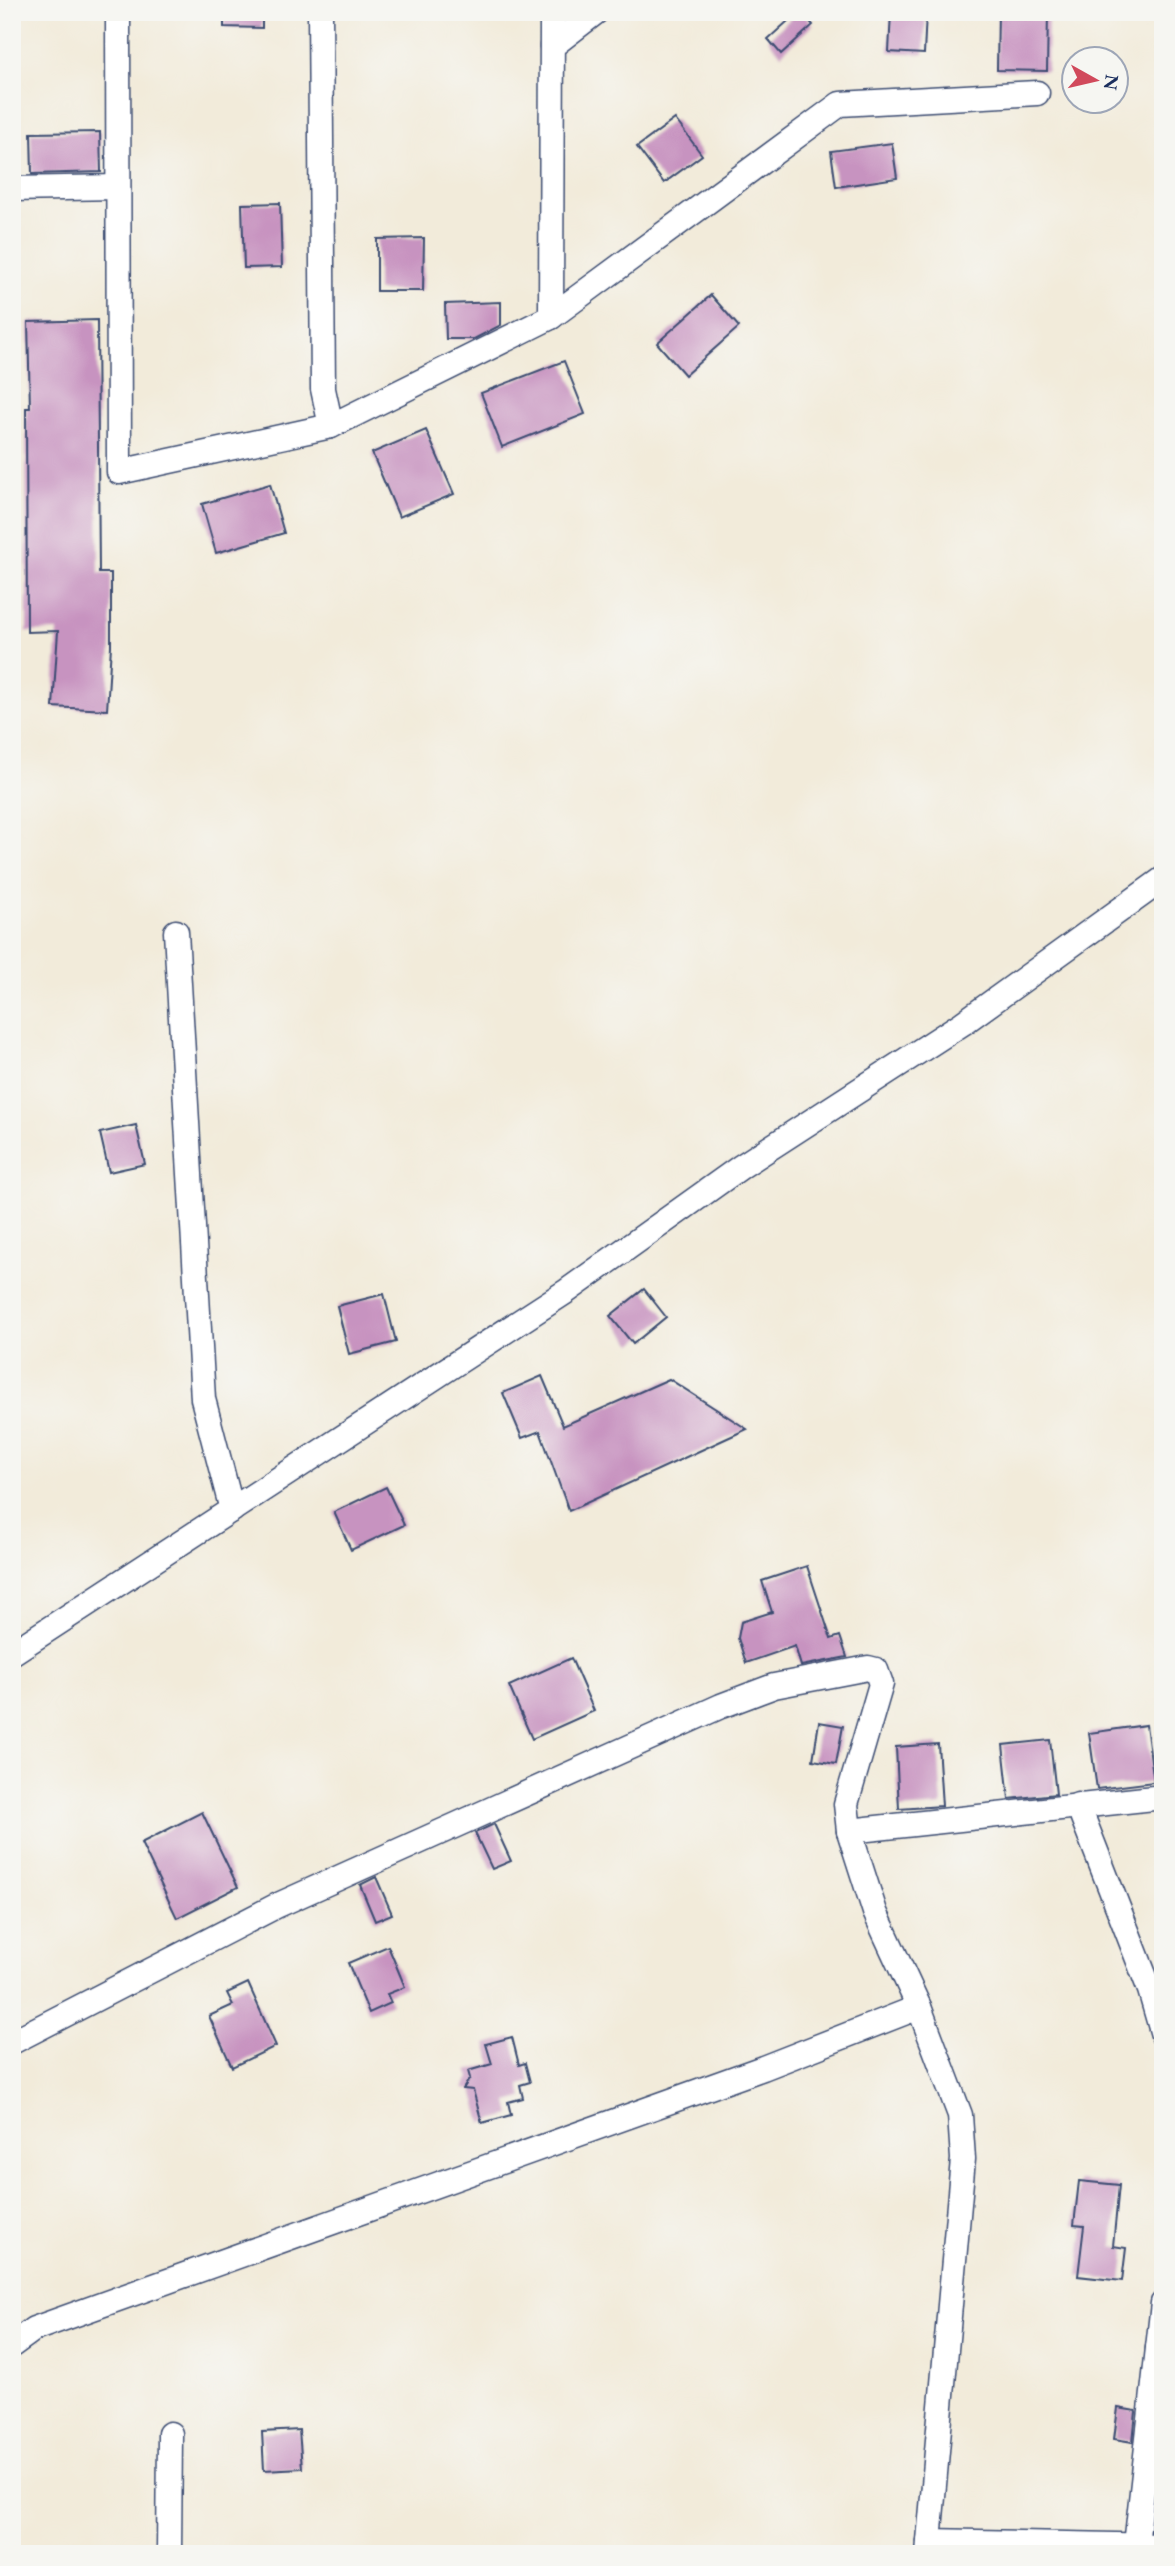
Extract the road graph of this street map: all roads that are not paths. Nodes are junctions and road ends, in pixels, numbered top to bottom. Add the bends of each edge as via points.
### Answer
1 (118, 12) edge
2 (320, 12) edge
3 (552, 12) edge
4 (596, 12) edge
5 (552, 46) junction
6 (1037, 93) dead end
7 (117, 187) junction
8 (12, 189) edge
9 (551, 317) junction
10 (331, 426) junction
11 (1163, 879) edge
12 (176, 932) dead end
13 (232, 1510) junction
14 (12, 1653) edge
15 (1163, 1797) edge
16 (1078, 1805) junction
17 (849, 1831) junction
18 (919, 2007) junction
19 (1163, 2035) edge
20 (12, 2042) edge
21 (1163, 2303) edge
22 (12, 2345) edge
23 (1160, 2349) edge
24 (170, 2434) dead end
25 (1163, 2546) edge
26 (929, 2548) edge
27 (1136, 2549) edge
28 (169, 2554) edge

1 - 7 street
2 - 10 street via 323,389
3 - 5 street
4 - 5 street
5 - 9 street
6 - 9 street via 841,104
7 - 8 street
7 - 10 street via 120,472
9 - 10 street
11 - 13 street via 963,1023 742,1166 567,1290
12 - 13 street via 203,1399
13 - 14 street
15 - 16 street
16 - 17 street
16 - 19 street
17 - 18 street via 875,1912
17 - 20 street via 846,1804 881,1684 876,1670 868,1668 774,1686 720,1706 276,1906
18 - 22 street via 763,2068 34,2329
18 - 26 street via 960,2115 963,2159
21 - 23 street
23 - 27 street
24 - 28 street
25 - 27 street
26 - 27 street

